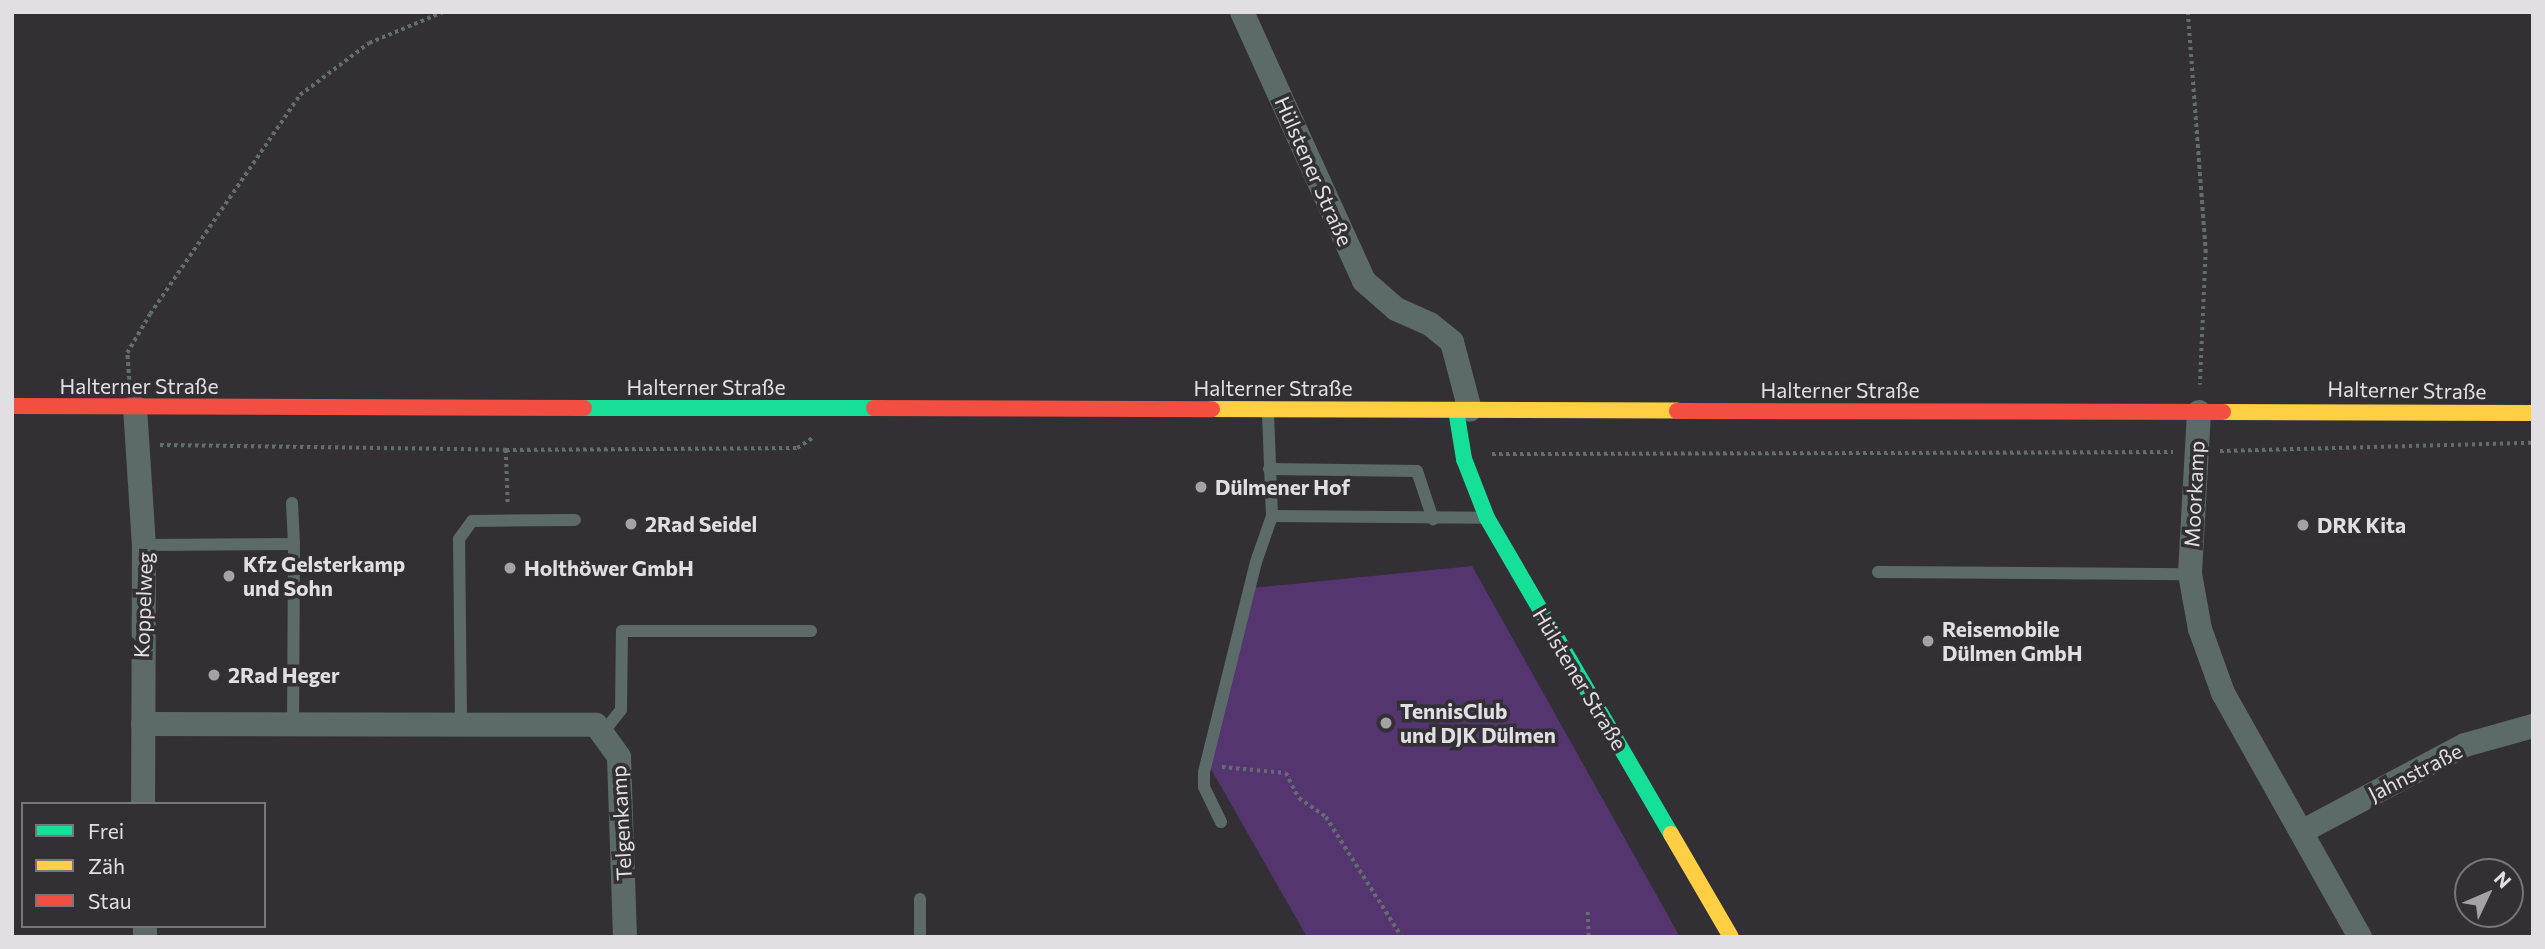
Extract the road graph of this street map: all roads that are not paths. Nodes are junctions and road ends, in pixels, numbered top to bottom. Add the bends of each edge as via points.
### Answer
1 (1242, 12) edge
2 (12, 406) edge
3 (135, 407) junction
4 (1268, 409) junction
5 (1463, 410) junction
6 (2199, 412) junction
7 (2533, 413) edge
8 (1269, 469) junction
9 (292, 503) dead end
10 (1272, 516) junction
11 (1487, 517) junction
12 (1433, 519) junction
13 (575, 520) dead end
14 (294, 544) junction
15 (145, 545) junction
16 (1878, 572) dead end
17 (2190, 574) junction
18 (811, 631) dead end
19 (293, 723) junction
20 (461, 723) junction
21 (143, 724) junction
22 (2533, 726) edge
23 (602, 734) junction
24 (144, 802) edge
25 (1221, 822) dead end
26 (2303, 831) junction
27 (920, 899) dead end
28 (625, 937) edge
29 (920, 937) edge
30 (1731, 937) edge
31 (2360, 937) edge

1 - 5 street, Hülstener Straße via 1364,281 1396,309 1430,324 1452,342
2 - 3 main road, Halterner Straße
3 - 4 main road, Halterner Straße
3 - 15 street, Koppelweg
4 - 5 main road, Halterner Straße
4 - 8 lane
5 - 6 main road, Halterner Straße
5 - 11 main road, Hülstener Straße via 1464,459
6 - 7 main road, Halterner Straße
6 - 17 street, Moorkamp
8 - 10 lane
8 - 12 lane via 1417,471
9 - 14 lane
10 - 12 lane
10 - 25 lane via 1256,562 1206,768 1204,787
11 - 12 lane
11 - 30 main road, Hülstener Straße
13 - 20 lane via 472,521 459,540
14 - 15 lane
14 - 19 lane
15 - 21 street, Koppelweg
16 - 17 lane
17 - 26 street, Moorkamp via 2200,629 2223,693
18 - 23 lane via 622,631 621,710
19 - 20 street
19 - 21 street
20 - 23 street via 596,726
21 - 24 street, Koppelweg
22 - 26 street, Jahnstraße via 2465,745
23 - 28 street, Telgenkamp via 619,757
26 - 31 street, Moorkamp
27 - 29 lane

